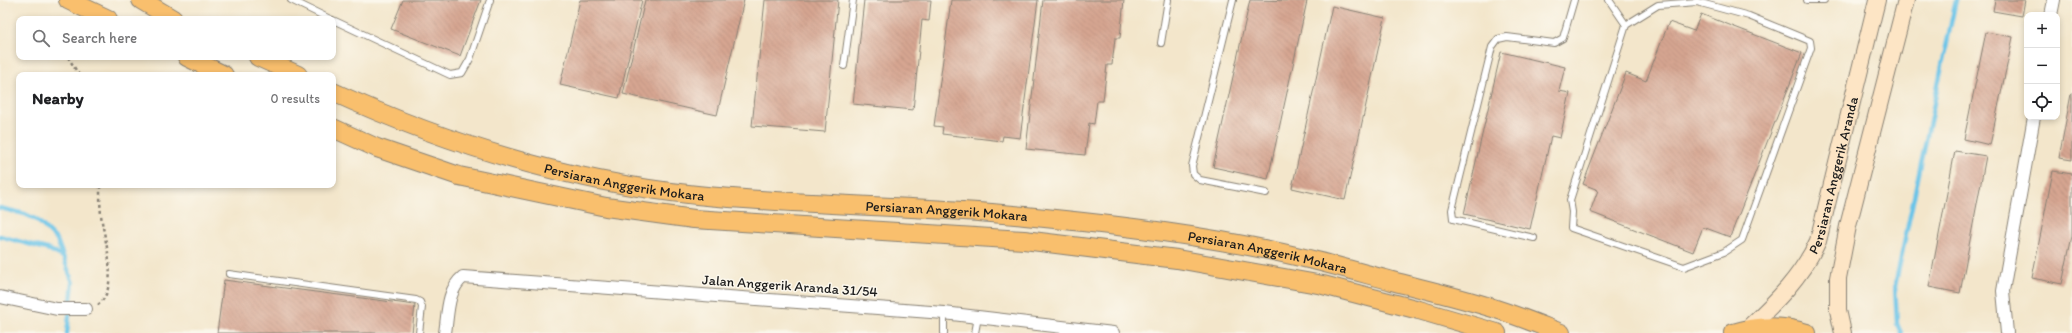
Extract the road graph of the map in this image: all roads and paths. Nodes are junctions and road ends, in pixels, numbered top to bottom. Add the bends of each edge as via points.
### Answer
1 (68, 0) edge
2 (141, 0) edge
3 (291, 0) edge
4 (490, 0) edge
5 (853, 0) edge
6 (1168, 0) edge
7 (1233, 0) edge
8 (1574, 0) edge
9 (1609, 0) edge
10 (1807, 0) edge
11 (1824, 0) edge
12 (1877, 0) edge
13 (1906, 0) edge
14 (2054, 0) edge
15 (2052, 12) edge
16 (102, 16) edge
17 (168, 16) edge
18 (324, 16) edge
19 (336, 21) edge
20 (1626, 25) junction
21 (1161, 43) dead end
22 (70, 60) edge
23 (193, 60) edge
24 (265, 60) edge
25 (844, 66) dead end
26 (77, 72) edge
27 (218, 72) edge
28 (291, 72) edge
29 (336, 93) edge
30 (2033, 120) edge
31 (336, 129) edge
32 (100, 188) edge
33 (1266, 193) dead end
34 (1534, 238) dead end
35 (229, 274) dead end
36 (0, 297) edge
37 (86, 309) joint
38 (944, 313) junction
39 (978, 317) junction
40 (1059, 330) edge
41 (1741, 331) edge
42 (419, 333) edge
43 (445, 333) edge
44 (944, 333) edge
45 (975, 333) edge
46 (1113, 333) edge
47 (1497, 333) edge
48 (1562, 333) edge
49 (1807, 333) edge
50 (1843, 333) edge
51 (2007, 333) edge

1 - 16 main road
2 - 17 main road
3 - 18 lane
4 - 19 lane via 466,66 462,73 450,75
5 - 25 lane
6 - 21 lane
7 - 33 lane via 1192,166 1193,174 1200,180
8 - 34 lane via 1563,38 1554,43 1507,37 1498,39 1492,48 1452,210 1453,219
9 - 20 lane
10 - 11 lane
12 - 41 main road, Persiaran Anggerik Aranda via 1818,241 1808,262 1793,282
13 - 50 main road, Persiaran Anggerik Aranda via 1848,226 1839,271 1838,310
14 - 15 street
20 - 20 lane via 1570,200 1570,228 1684,267 1724,252 1742,240 1811,48 1810,41 1749,16 1697,2 1658,5
22 - 26 path
23 - 27 main road
24 - 28 main road
29 - 48 main road, Persiaran Anggerik Mokara via 490,152 582,177 697,195 1024,216 1162,232 1238,244 1445,294
30 - 51 street via 2003,291
31 - 47 main road, Persiaran Anggerik Mokara via 376,148 459,176 606,207 694,219 1024,240 1177,259 1323,285
32 - 37 path via 100,208 110,269 103,301
35 - 42 lane via 416,300 422,307
36 - 37 street via 57,309
38 - 39 street, Jalan Anggerik Aranda 31/54
38 - 43 street, Jalan Anggerik Aranda 31/54 via 463,277 451,294
38 - 44 lane
39 - 40 street, Jalan Anggerik Aranda 31/54
39 - 45 lane
40 - 46 street, Jalan Anggerik Aranda 31/54
41 - 49 main road via 1778,326

